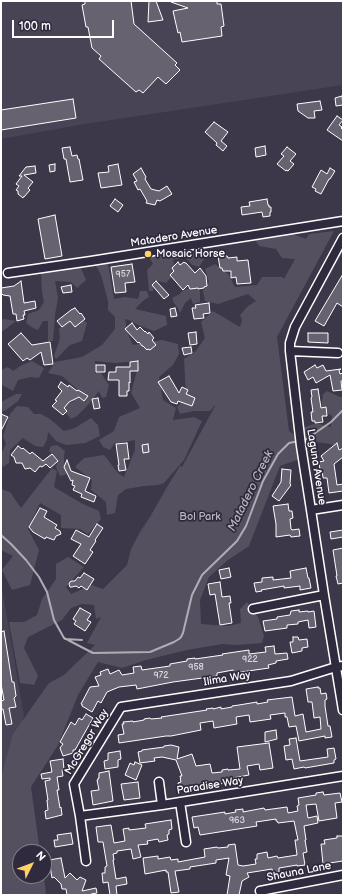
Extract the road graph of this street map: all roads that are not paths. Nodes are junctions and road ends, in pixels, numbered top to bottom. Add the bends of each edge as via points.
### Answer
1 (343, 221) edge
2 (343, 238) edge
3 (8, 273) dead end
4 (290, 351) junction
5 (338, 353) dead end
6 (343, 505) edge
7 (311, 510) junction
8 (324, 595) junction
9 (253, 609) dead end
10 (339, 666) edge
11 (121, 706) joint
12 (343, 710) edge
13 (343, 776) edge
14 (159, 782) dead end
15 (180, 802) junction
16 (162, 805) junction
17 (80, 816) junction
18 (186, 842) dead end
19 (86, 860) dead end
20 (343, 875) edge
21 (260, 891) dead end

1 - 3 street, Matadero Avenue
2 - 4 street, Laguna Avenue via 295,327
4 - 5 street
4 - 7 street, Laguna Avenue via 299,436
6 - 7 street
7 - 8 street, Laguna Avenue
8 - 9 street
8 - 10 street, Laguna Avenue
10 - 11 street, Ilima Way via 291,681
10 - 12 street, Laguna Avenue
11 - 17 street, McGregor Way via 74,784
13 - 15 street, Paradise Way
14 - 16 street
15 - 16 street, Paradise Way
15 - 18 street
16 - 17 street, Paradise Way
17 - 19 street, McGregor Way
20 - 21 street, Shauna Lane

